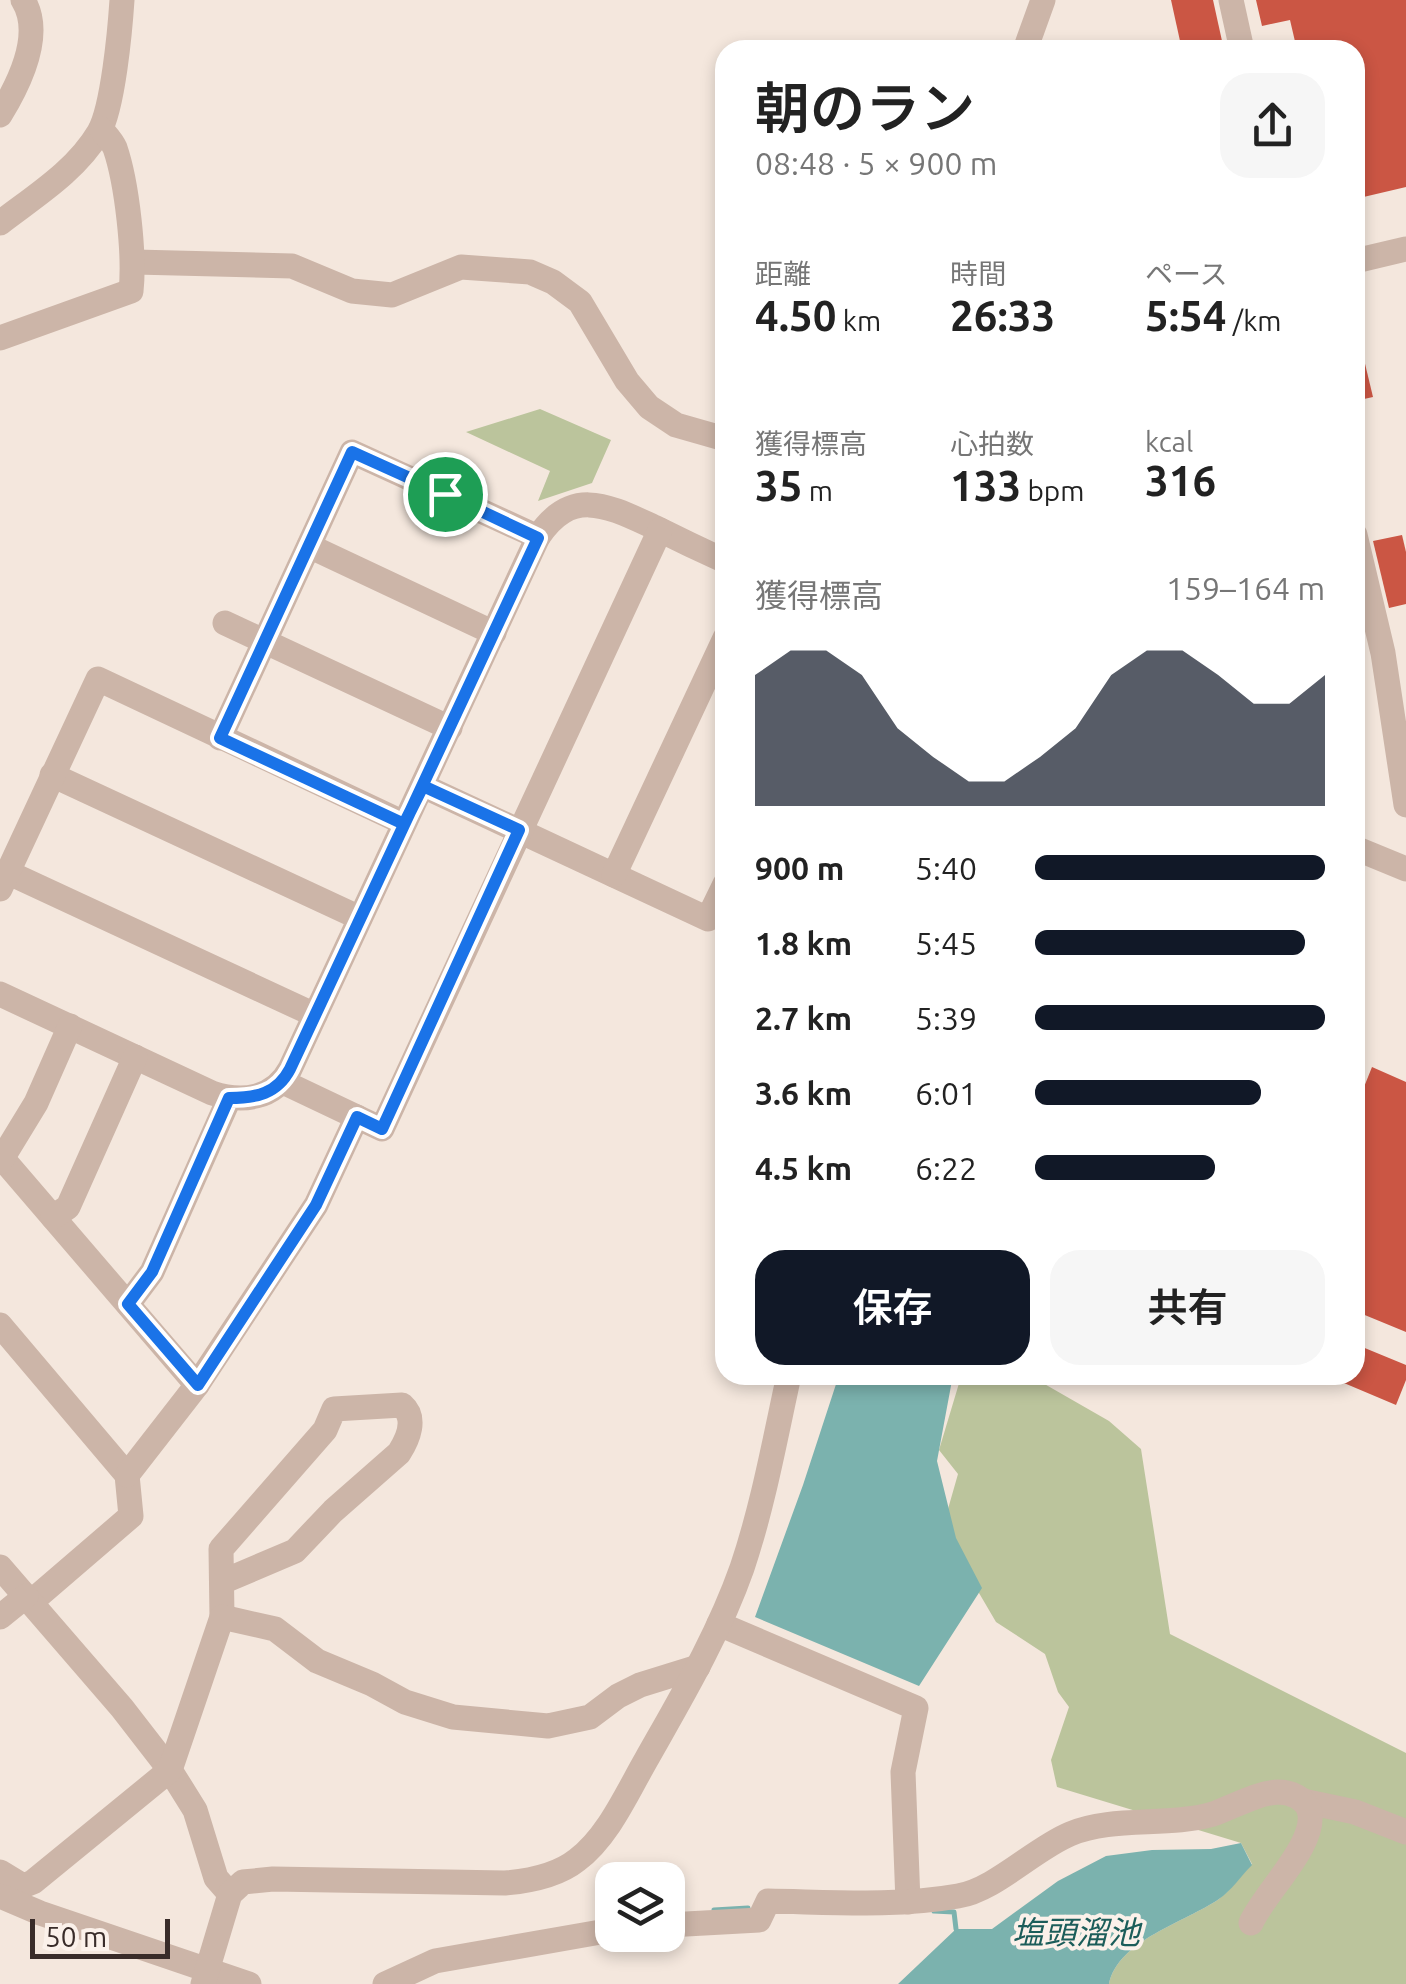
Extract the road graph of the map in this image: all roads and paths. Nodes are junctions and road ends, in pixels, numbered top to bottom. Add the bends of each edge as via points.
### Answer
1 (24, 0) edge
2 (122, 0) edge
3 (1044, 0) edge
4 (1231, 0) edge
5 (1029, 40) edge
6 (1240, 40) edge
7 (0, 115) edge
8 (102, 128) junction
9 (0, 222) edge
10 (1406, 249) edge
11 (1365, 259) edge
12 (134, 262) junction
13 (0, 338) edge
14 (715, 436) edge
15 (660, 530) junction
16 (538, 538) junction
17 (309, 546) junction
18 (715, 556) edge
19 (1365, 602) edge
20 (225, 622) dead end
21 (494, 633) junction
22 (265, 642) junction
23 (715, 659) edge
24 (450, 728) junction
25 (220, 738) junction
26 (52, 775) junction
27 (423, 786) junction
28 (1406, 805) edge
29 (404, 824) junction
30 (519, 830) junction
31 (1365, 852) edge
32 (1406, 869) edge
33 (614, 875) junction
34 (4, 880) edge
35 (715, 905) edge
36 (360, 918) junction
37 (0, 994) edge
38 (315, 1015) junction
39 (70, 1026) junction
40 (135, 1057) junction
41 (283, 1082) junction
42 (229, 1098) junction
43 (357, 1117) junction
44 (1, 1160) edge
45 (53, 1217) junction
46 (128, 1304) junction
47 (0, 1325) edge
48 (198, 1385) junction
49 (787, 1385) edge
50 (127, 1474) junction
51 (0, 1567) edge
52 (222, 1582) junction
53 (28, 1599) junction
54 (222, 1616) junction
55 (0, 1618) edge
56 (718, 1624) junction
57 (698, 1667) junction
58 (170, 1770) junction
59 (1303, 1801) junction
60 (1406, 1832) edge
61 (0, 1872) edge
62 (230, 1894) junction
63 (0, 1896) edge
64 (908, 1902) junction
65 (1252, 1922) dead end
66 (685, 1924) edge
67 (595, 1933) edge
68 (204, 1978) edge
69 (249, 1984) edge
70 (385, 1984) edge

1 - 7 street via 33,19 30,43
2 - 8 street
3 - 5 street
4 - 6 street
8 - 9 street via 81,157
8 - 12 street via 114,146
10 - 11 street
12 - 13 street via 130,292
12 - 14 street via 292,266 352,291 392,295 461,267 530,272 580,302 650,408 676,426
15 - 16 street via 603,504 586,504 558,514
15 - 18 street
15 - 30 street
16 - 17 street via 352,452
16 - 21 street
17 - 21 street
17 - 22 street
19 - 28 street via 1383,652
20 - 22 street
21 - 24 street
22 - 24 street
22 - 25 street
23 - 33 street
24 - 27 street
25 - 26 street via 98,680
25 - 29 street
26 - 34 street
26 - 36 street
27 - 29 street
27 - 30 street
29 - 36 street
30 - 33 street
30 - 43 street via 382,1129
31 - 32 street
33 - 35 street via 708,919
34 - 38 street
36 - 38 street
37 - 39 street
38 - 41 street
39 - 40 street
39 - 44 street via 36,1103
40 - 42 street
40 - 45 street via 68,1207
41 - 42 street via 262,1094
41 - 43 street
42 - 46 street via 152,1272
43 - 48 street via 316,1205
44 - 45 street
45 - 46 street
46 - 48 street
47 - 50 street
48 - 50 street
49 - 56 street via 742,1568
50 - 53 street via 131,1516
51 - 53 street
52 - 52 street via 221,1549 325,1430 334,1409 409,1411 399,1454 295,1551
52 - 54 street
53 - 55 street
53 - 58 street
54 - 57 street via 275,1629 317,1660 452,1717 548,1726 590,1717 618,1696
54 - 58 street
56 - 57 street
56 - 64 street via 916,1708 903,1772
57 - 62 street via 603,1832 557,1872 505,1882 255,1879
58 - 61 street via 33,1882 23,1886
58 - 62 street via 195,1810 216,1878
59 - 60 street
59 - 64 street via 1277,1792 1210,1814 1073,1832 962,1896
59 - 65 street via 1309,1811 1305,1840
62 - 68 street
63 - 68 street
64 - 66 street via 768,1902 758,1920
67 - 70 street via 435,1961
68 - 69 street

